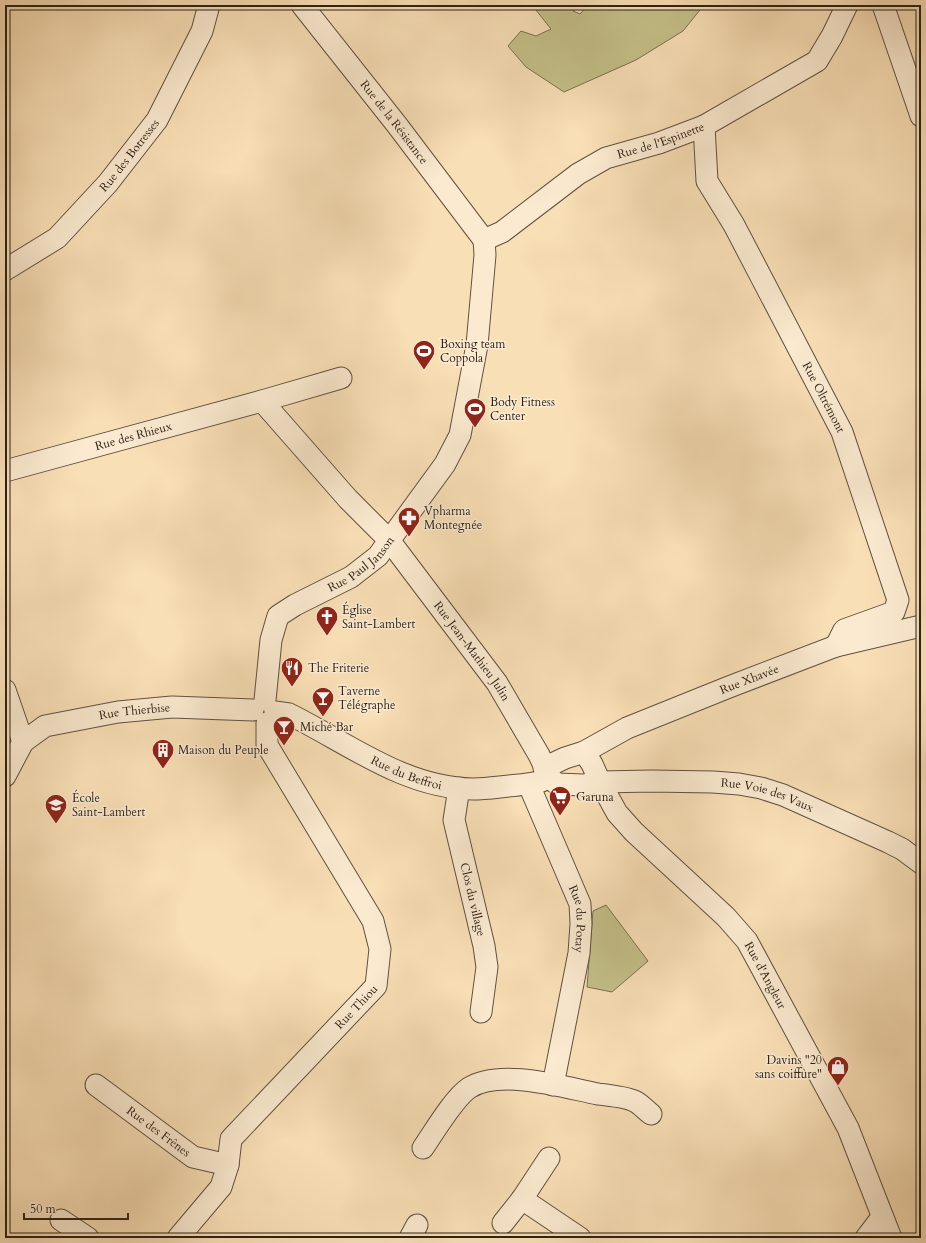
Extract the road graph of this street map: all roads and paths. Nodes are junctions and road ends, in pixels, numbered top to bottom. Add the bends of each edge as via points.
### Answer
1 (209, 5) edge
2 (302, 5) edge
3 (847, 5) edge
4 (882, 5) edge
5 (921, 116) edge
6 (704, 126) junction
7 (484, 240) junction
8 (5, 270) edge
9 (341, 378) dead end
10 (262, 401) junction
11 (5, 471) edge
12 (389, 540) junction
13 (278, 616) joint
14 (921, 626) edge
15 (836, 646) junction
16 (5, 690) edge
17 (265, 711) junction
18 (23, 742) junction
19 (584, 752) junction
20 (6, 771) edge
21 (550, 777) junction
22 (600, 782) junction
23 (529, 785) junction
24 (459, 788) junction
25 (921, 863) edge
26 (481, 1012) dead end
27 (96, 1085) dead end
28 (553, 1085) junction
29 (651, 1114) dead end
30 (423, 1148) dead end
31 (549, 1158) dead end
32 (228, 1165) junction
33 (522, 1199) junction
34 (882, 1218) junction
35 (61, 1220) dead end
36 (503, 1222) dead end
37 (88, 1238) edge
38 (178, 1238) edge
39 (580, 1238) edge
40 (866, 1238) edge
41 (892, 1238) edge

1 - 8 street, Rue des Botresses via 202,31 157,120 108,183 57,238
2 - 7 street, Rue de la Résistance via 398,124
3 - 6 street, Rue de l'Espinette via 817,61
4 - 5 street
6 - 7 street, Rue de l'Espinette via 659,143 606,158 578,174 502,232
6 - 15 street, Rue Oltrémont via 707,181 734,225 842,432 898,600 894,612 844,630
7 - 12 street, Rue Paul Janson via 477,345 460,435 445,464
9 - 10 street, Rue des Rhieux
10 - 11 street, Rue des Rhieux
10 - 12 street via 348,499
12 - 13 street, Rue Paul Janson via 378,556 351,577
12 - 21 street, Rue Jean-Mathieu Julin via 497,683
13 - 17 street, Rue Thiou via 271,640
14 - 15 street, Rue Xhavée
15 - 19 street, Rue Xhavée via 627,728
16 - 18 street
17 - 18 street, Rue Thierbise via 172,707 118,712 46,726
17 - 24 street, Rue du Beffroi via 289,714 382,765 418,779
17 - 32 street, Rue Thiou via 267,745 373,921 380,949 376,986 231,1139
18 - 20 street, Rue Thierbise
19 - 21 street, Rue du Beffroi via 565,758
19 - 22 street, Rue d'Angleur
21 - 22 street, Rue du Beffroi via 583,785
21 - 23 street, Rue du Beffroi
22 - 25 street, Rue Voie des Vaux via 713,782 761,788 783,795 888,842
22 - 34 street, Rue d'Angleur via 617,813 634,832 726,917 746,941 848,1128
23 - 24 street, Rue du Beffroi
23 - 28 street, Rue du Potay via 580,904 579,953
24 - 26 street, Clos du village via 454,820 487,967
27 - 32 street, Rue des Frênes via 193,1157
28 - 29 street via 633,1100
28 - 30 street via 496,1079 470,1087 460,1095
31 - 33 street
32 - 38 street, Rue Thiou via 221,1187
33 - 36 street
33 - 39 street
34 - 40 street
34 - 41 street, Rue d'Angleur
35 - 37 street

